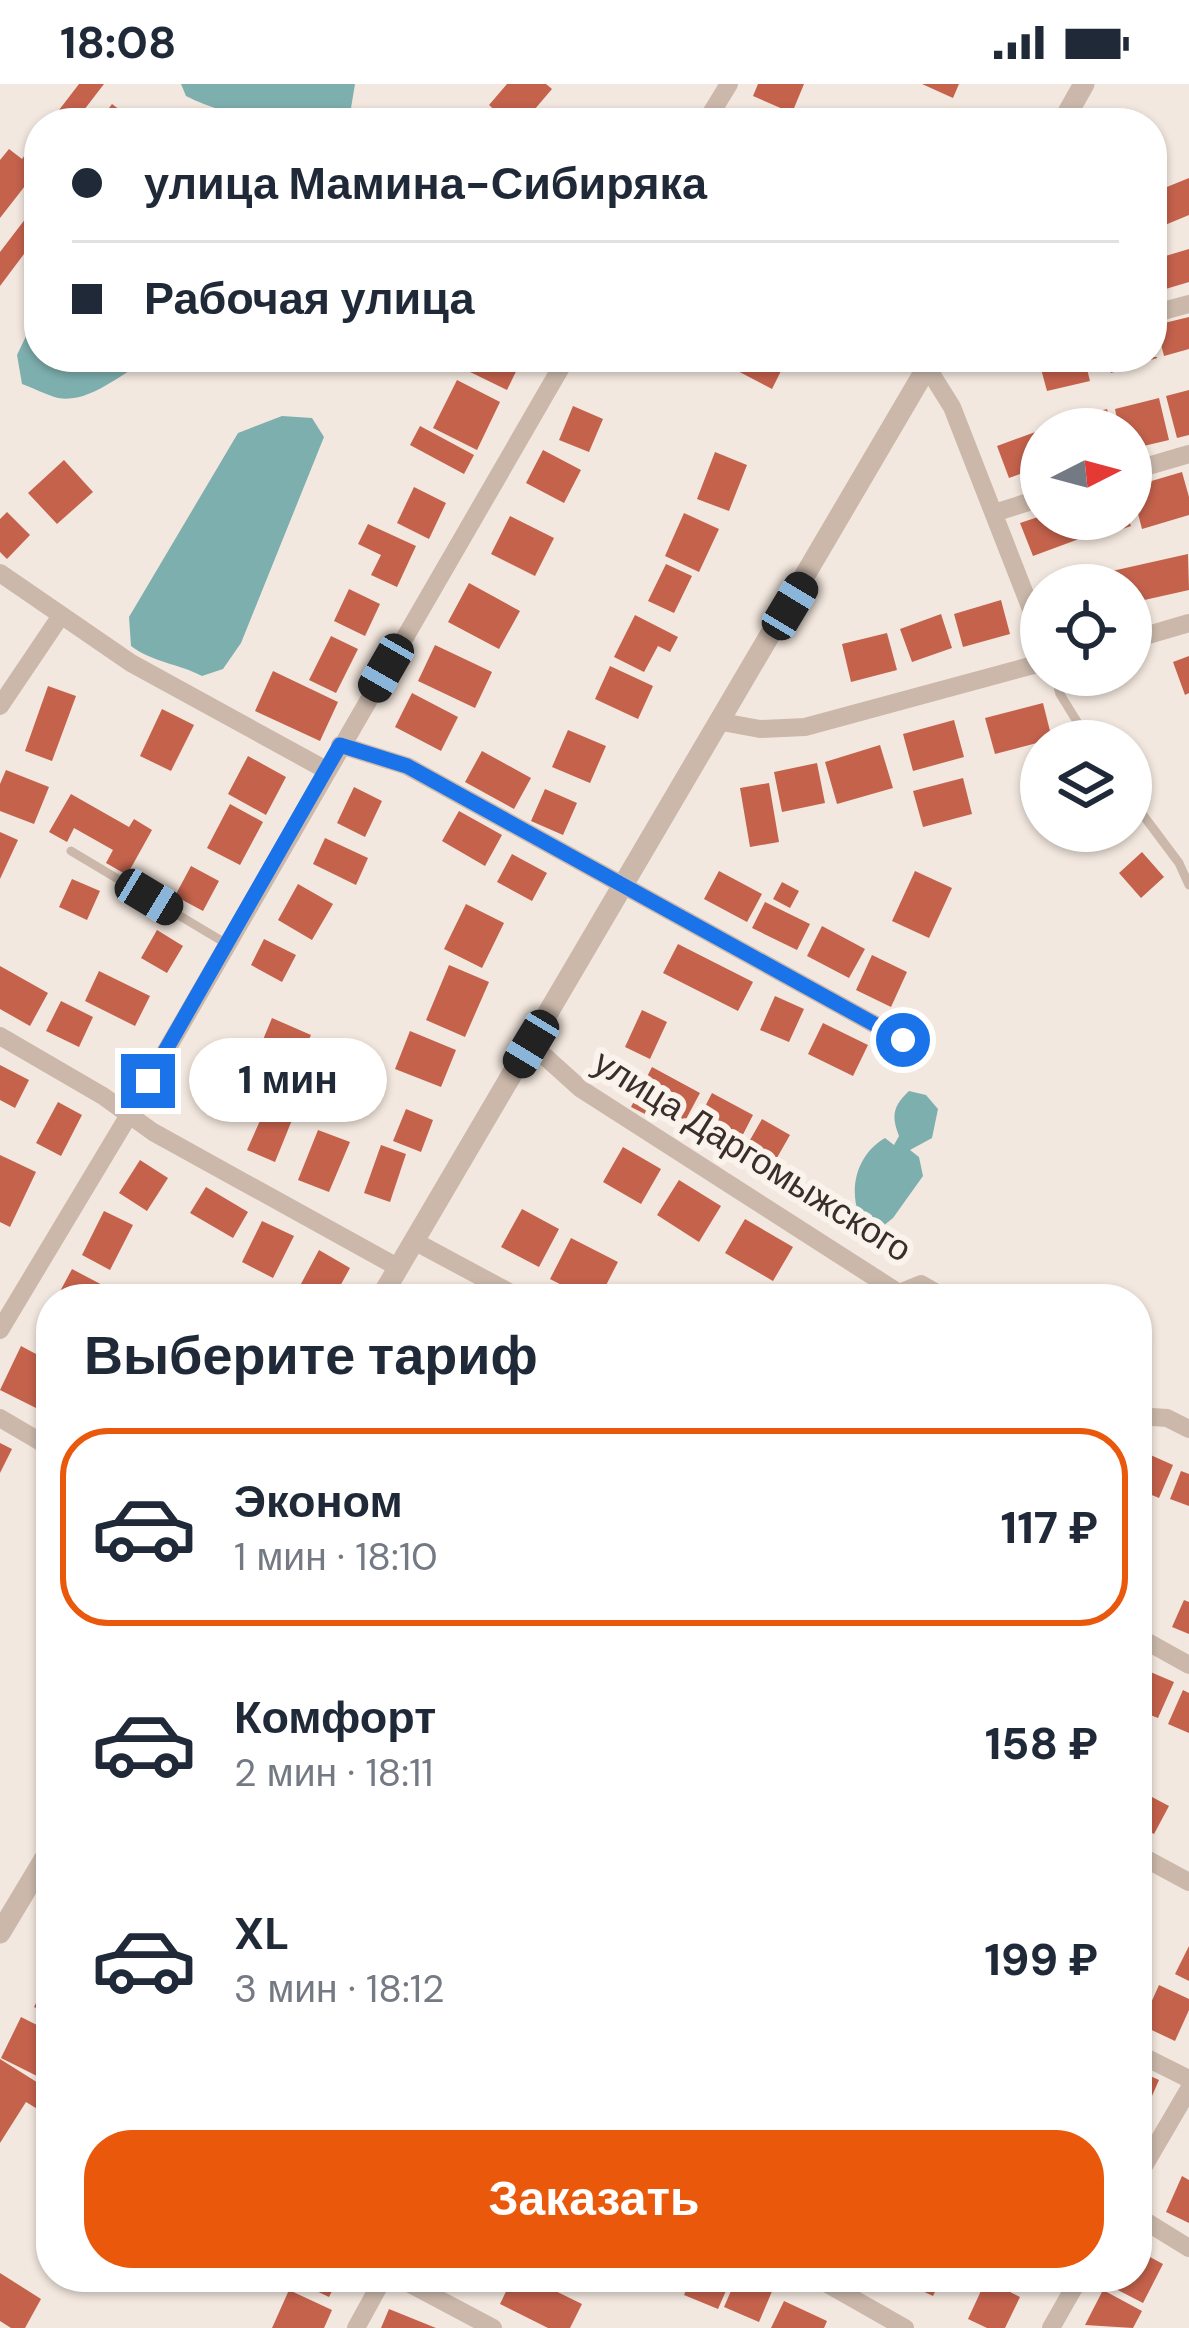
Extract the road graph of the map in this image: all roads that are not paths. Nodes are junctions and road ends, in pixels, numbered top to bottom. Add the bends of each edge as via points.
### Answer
1 (558, 372) edge
2 (924, 372) edge
3 (935, 372) edge
4 (1189, 454) edge
5 (1152, 465) edge
6 (1020, 505) edge
7 (994, 513) junction
8 (0, 573) edge
9 (1020, 580) edge
10 (60, 617) junction
11 (1189, 623) edge
12 (1152, 634) edge
13 (1020, 669) edge
14 (0, 706) edge
15 (722, 722) junction
16 (340, 745) junction
17 (326, 770) junction
18 (1152, 827) edge
19 (71, 851) dead end
20 (623, 886) junction
21 (1189, 886) edge
22 (227, 944) junction
23 (0, 1036) edge
24 (903, 1040) dead end
25 (531, 1044) junction
26 (129, 1115) junction
27 (414, 1241) junction
28 (399, 1268) junction
29 (389, 1284) edge
30 (493, 1284) edge
31 (879, 1284) edge
32 (0, 1330) edge
33 (1152, 1417) edge
34 (0, 1418) edge
35 (1189, 1429) edge
36 (36, 1439) edge
37 (1152, 1644) edge
38 (1189, 1665) edge
39 (1152, 1862) edge
40 (36, 1873) edge
41 (1189, 1882) edge
42 (0, 1933) edge
43 (1152, 2060) edge
44 (1189, 2079) edge
45 (1189, 2090) edge
46 (1152, 2153) edge
47 (1152, 2225) edge
48 (1189, 2248) edge
49 (376, 2292) edge
50 (426, 2292) edge
51 (841, 2292) edge
52 (1071, 2292) edge
53 (356, 2328) edge
54 (494, 2328) edge
55 (905, 2328) edge
56 (1051, 2328) edge

1 - 16 street
2 - 15 street
3 - 7 street
4 - 5 street
6 - 7 street
7 - 9 street
8 - 10 street
10 - 14 street
10 - 17 street
11 - 12 street
13 - 15 street via 805,727
15 - 20 street
16 - 17 street
16 - 20 street via 407,766
17 - 22 street
18 - 21 lane
19 - 22 lane
20 - 24 street
20 - 25 street
22 - 26 street
23 - 26 street
25 - 27 street
25 - 31 street, улица Даргомыжского via 581,1089
26 - 28 street
26 - 32 street
27 - 28 street
27 - 30 street
28 - 29 street
33 - 35 street
34 - 36 street
37 - 38 street
39 - 41 street
40 - 42 street
43 - 44 street
45 - 46 street
47 - 48 street
49 - 53 street
50 - 54 street
51 - 55 street
52 - 56 street

